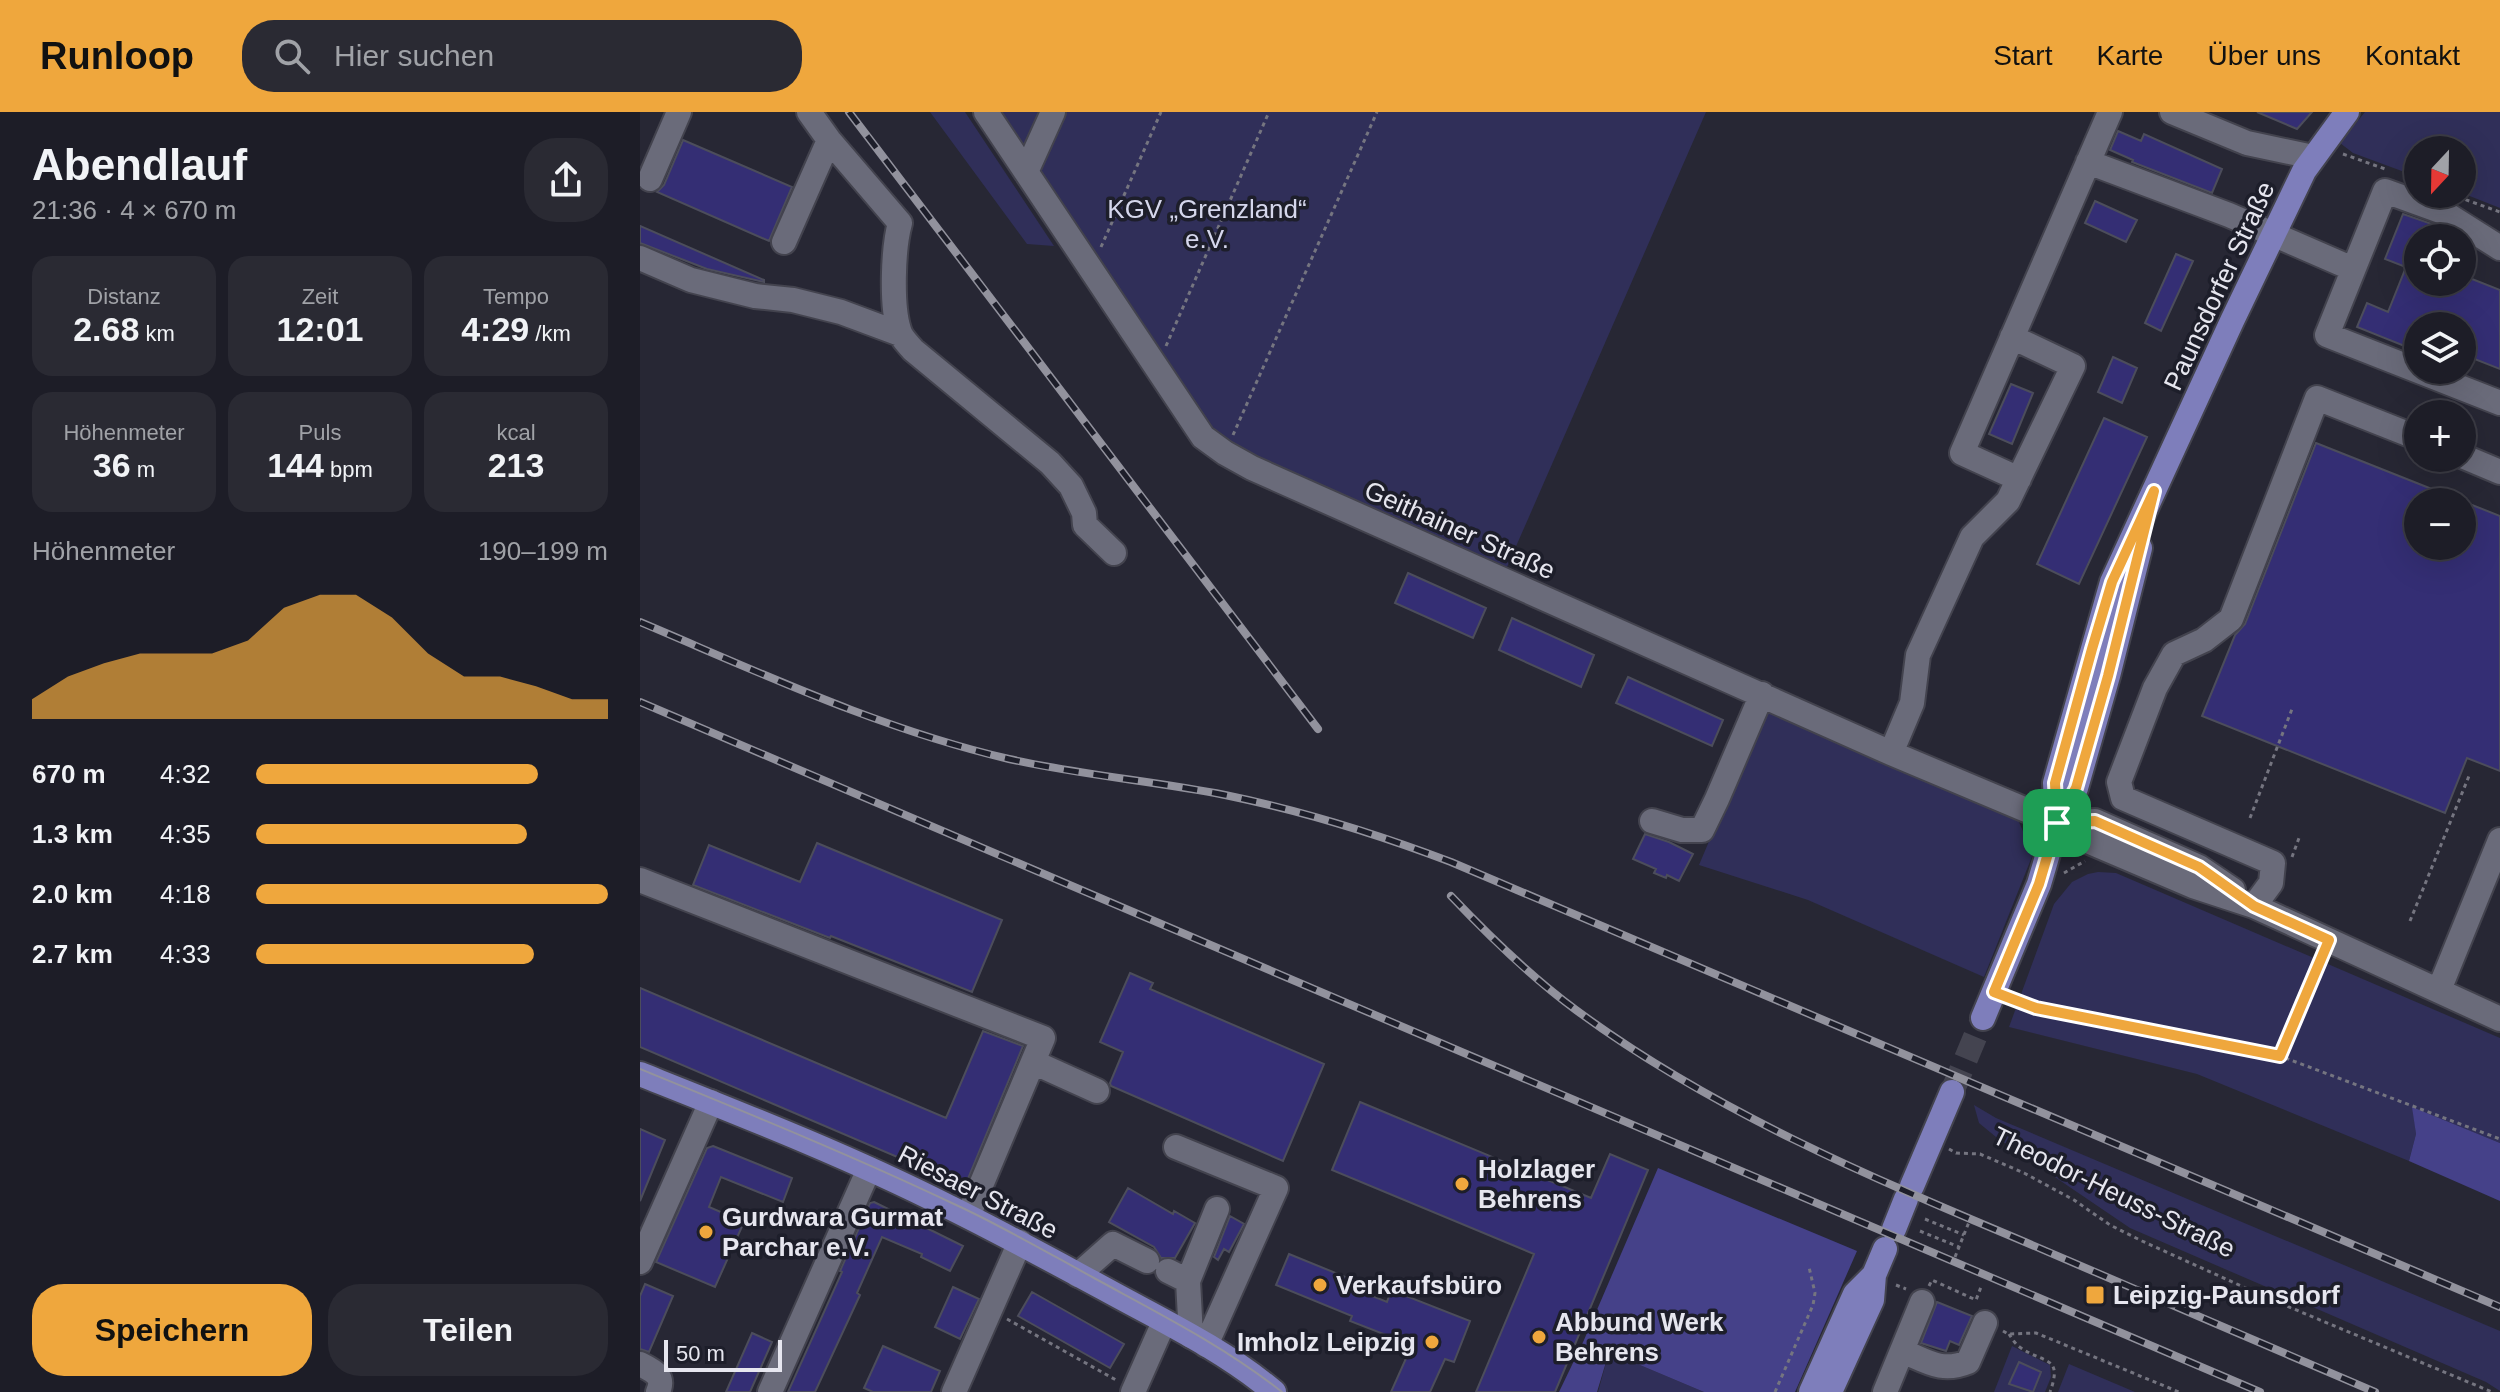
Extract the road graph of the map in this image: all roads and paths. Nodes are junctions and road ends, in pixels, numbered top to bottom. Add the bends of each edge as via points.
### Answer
1 (679, 112) edge
2 (809, 112) edge
3 (986, 112) edge
4 (1053, 112) edge
5 (1161, 112) edge
6 (1269, 112) edge
7 (1377, 112) edge
8 (2110, 112) edge
9 (2172, 112) edge
10 (2347, 112) edge
11 (829, 140) junction
12 (2317, 151) junction
13 (2088, 162) junction
14 (2365, 162) dead end
15 (1026, 172) junction
16 (650, 179) dead end
17 (2476, 203) edge
18 (2500, 212) edge
19 (2273, 235) junction
20 (784, 242) dead end
21 (2500, 248) edge
22 (640, 258) edge
23 (1091, 269) junction
24 (2353, 269) junction
25 (900, 334) junction
26 (2012, 337) junction
27 (1157, 367) junction
28 (2500, 403) edge
29 (2404, 432) edge
30 (1225, 453) junction
31 (2476, 462) edge
32 (2500, 472) edge
33 (2019, 479) junction
34 (1114, 553) dead end
35 (1762, 694) junction
36 (2292, 709) dead end
37 (1891, 753) junction
38 (2469, 776) dead end
39 (2250, 818) dead end
40 (1652, 821) dead end
41 (2057, 823) junction
42 (2299, 838) dead end
43 (2500, 840) edge
44 (2090, 859) dead end
45 (2291, 859) dead end
46 (640, 880) edge
47 (2039, 884) junction
48 (2254, 906) junction
49 (2410, 921) dead end
50 (2329, 940) junction
51 (2439, 990) junction
52 (1994, 992) junction
53 (1983, 1018) tunnel mouth
54 (2500, 1019) edge
55 (2280, 1056) junction
56 (1033, 1062) junction
57 (640, 1074) edge
58 (1097, 1091) dead end
59 (1952, 1092) tunnel mouth
60 (711, 1102) junction
61 (2500, 1139) edge
62 (1931, 1140) junction
63 (1176, 1147) dead end
64 (869, 1169) junction
65 (1217, 1209) dead end
66 (968, 1216) junction
67 (1925, 1219) dead end
68 (1969, 1222) dead end
69 (1920, 1231) dead end
70 (1964, 1235) junction
71 (1020, 1242) junction
72 (1959, 1247) junction
73 (1955, 1257) dead end
74 (640, 1262) edge
75 (1809, 1267) dead end
76 (1167, 1271) junction
77 (1256, 1274) dead end
78 (1078, 1275) junction
79 (1874, 1275) junction
80 (1896, 1285) dead end
81 (1902, 1287) dead end
82 (1981, 1287) dead end
83 (1922, 1302) joint
84 (990, 1310) junction
85 (1030, 1322) dead end
86 (1164, 1322) junction
87 (1985, 1323) joint
88 (1026, 1330) junction
89 (2008, 1334) junction
90 (1063, 1341) dead end
91 (1205, 1345) junction
92 (1060, 1349) junction
93 (1902, 1351) junction
94 (1092, 1358) dead end
95 (640, 1364) edge
96 (1089, 1365) junction
97 (1133, 1391) edge
98 (658, 1392) edge
99 (770, 1392) edge
100 (954, 1392) edge
101 (1274, 1392) edge
102 (1775, 1392) edge
103 (1811, 1392) edge
104 (1830, 1392) edge
105 (1885, 1392) edge
106 (2050, 1392) edge
107 (2179, 1392) edge
108 (2492, 1392) edge

1 - 16 street
2 - 11 street
3 - 15 street, Geithainer Straße
4 - 15 street
5 - 23 path
6 - 27 path
7 - 30 path
8 - 13 street
9 - 12 street via 2247,143
10 - 12 main road, Paunsdorfer Straße
11 - 20 street
11 - 25 street via 900,223 894,262
12 - 14 path
12 - 19 main road, Paunsdorfer Straße
13 - 19 street
13 - 26 street
15 - 23 street, Geithainer Straße
17 - 18 path
19 - 24 street
19 - 41 main road, Paunsdorfer Straße via 2154,491 2076,788
21 - 24 street via 2443,212 2385,191
22 - 25 street via 691,280 841,312
23 - 27 street, Geithainer Straße
24 - 28 street via 2327,335
25 - 34 street via 1050,463 1071,486 1085,525
26 - 33 street via 1962,453
26 - 33 street via 2073,366
27 - 30 street, Geithainer Straße via 1203,437
29 - 48 street via 2317,398 2231,619 2174,654 2155,688 2119,782 2123,798 2273,863 2271,883
30 - 35 street, Geithainer Straße
31 - 32 street
33 - 37 street via 2008,501 1972,537 1918,655 1912,703
35 - 37 street, Geithainer Straße
35 - 40 street via 1702,830
36 - 39 path
37 - 41 street, Geithainer Straße
38 - 49 path
41 - 47 main road
41 - 48 street, Geithainer Straße via 2095,821 2199,867
42 - 45 path
43 - 51 street
44 - 47 path
46 - 56 street via 1043,1038
47 - 52 main road
48 - 50 street, Geithainer Straße
50 - 51 street, Geithainer Straße
50 - 55 path
51 - 54 street, Geithainer Straße
52 - 53 main road
52 - 55 path via 2036,1008
55 - 61 path
56 - 58 street
56 - 66 street
57 - 60 main road, Riesaer Straße
59 - 62 main road
60 - 64 main road, Riesaer Straße
60 - 74 street
62 - 79 main road
62 - 108 path, Theodor-Heuss-Straße via 2024,1173 2142,1241
63 - 91 street via 1276,1188
64 - 66 main road, Riesaer Straße
64 - 99 street
65 - 76 street
66 - 71 main road, Riesaer Straße
67 - 70 path
68 - 70 path
69 - 72 path
70 - 72 path
71 - 78 main road, Riesaer Straße
71 - 84 street
72 - 73 path
75 - 102 path via 1813,1305
76 - 78 street via 1113,1244
76 - 91 street
77 - 91 street
78 - 86 main road, Riesaer Straße
79 - 103 main road via 1855,1294
79 - 104 main road via 1872,1300
80 - 81 path
82 - 83 path via 1976,1300 1932,1280
83 - 93 street
84 - 88 path
84 - 100 street
85 - 88 path
86 - 91 main road, Riesaer Straße
86 - 97 street
87 - 89 path
87 - 93 street via 1968,1362 1959,1366 1941,1368
88 - 92 path
89 - 106 path via 2019,1347 2054,1366
89 - 107 path via 2036,1333
90 - 92 path
91 - 101 main road, Riesaer Straße
92 - 96 path
93 - 105 street
94 - 96 path
95 - 98 street via 661,1378
96 - 97 path

